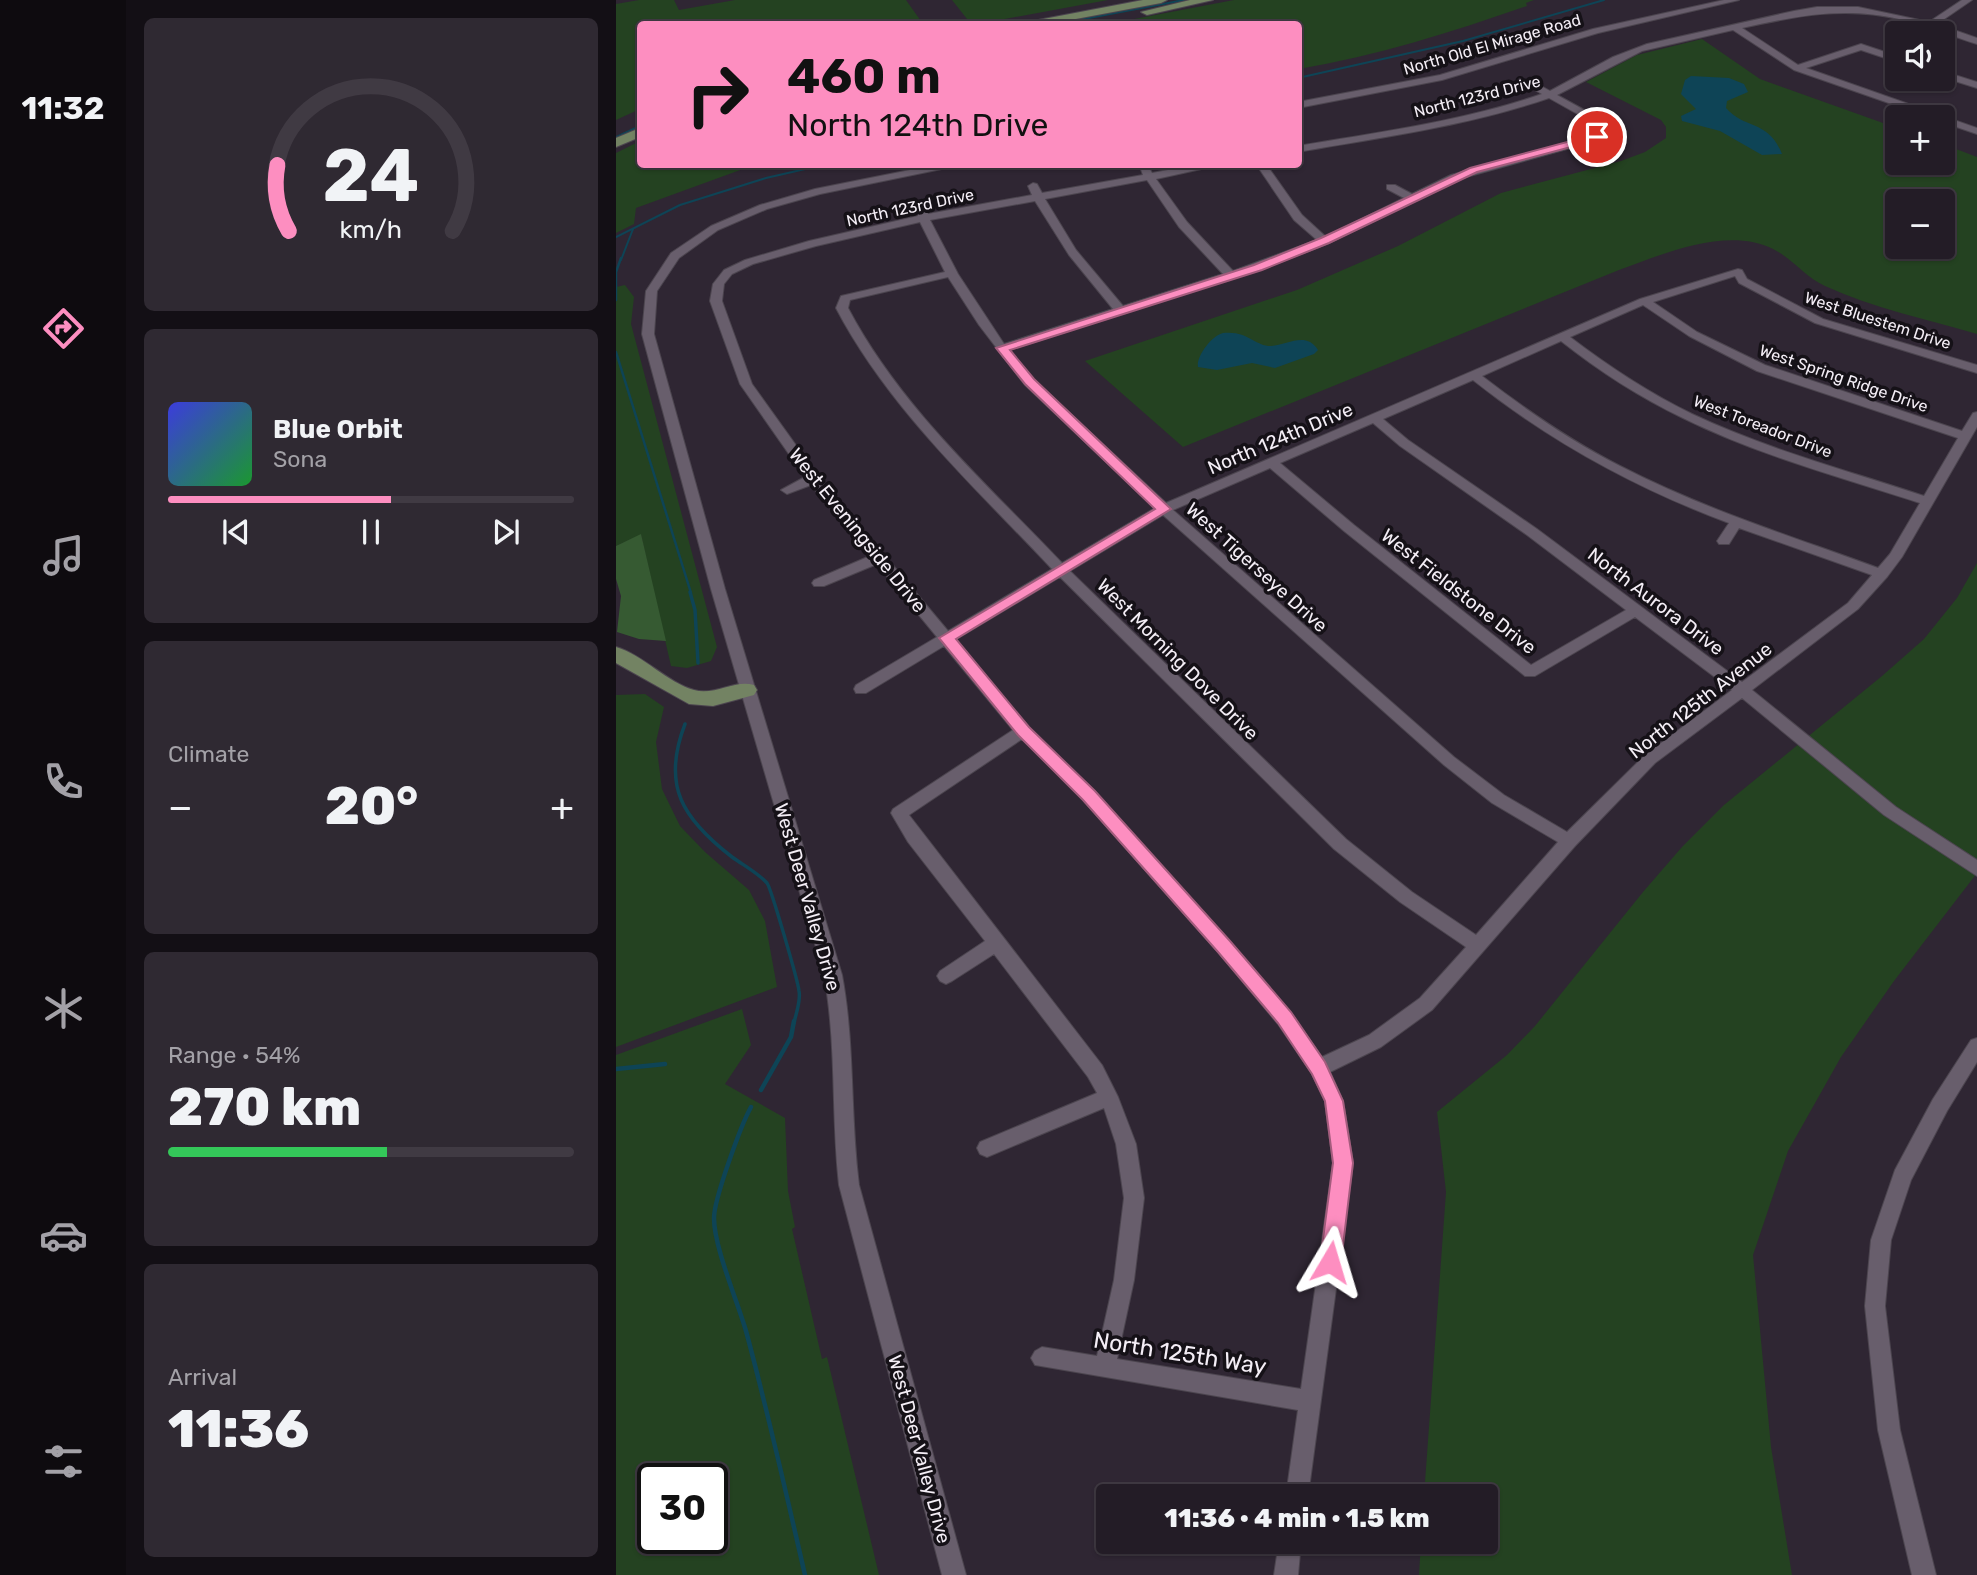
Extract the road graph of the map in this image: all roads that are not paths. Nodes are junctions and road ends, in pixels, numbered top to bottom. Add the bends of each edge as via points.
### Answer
1 (1161, 0) edge
2 (1207, 0) edge
3 (1735, 0) edge
4 (1968, 0) edge
5 (1857, 5) edge
6 (1049, 21) edge
7 (1095, 21) edge
8 (1919, 21) edge
9 (1936, 21) edge
10 (1735, 27) junction
11 (1955, 33) edge
12 (1977, 41) edge
13 (1885, 55) edge
14 (1797, 68) junction
15 (1955, 78) edge
16 (1529, 83) dead end
17 (1977, 85) edge
18 (1550, 94) junction
19 (1302, 104) edge
20 (1903, 105) edge
21 (1447, 109) dead end
22 (1459, 119) junction
23 (637, 121) edge
24 (1955, 123) edge
25 (1348, 126) dead end
26 (616, 131) edge
27 (1977, 131) edge
28 (637, 133) edge
29 (1358, 138) junction
30 (616, 143) edge
31 (1302, 148) edge
32 (941, 168) edge
33 (1144, 168) edge
34 (1198, 168) edge
35 (1264, 168) edge
36 (1150, 177) junction
37 (1033, 186) dead end
38 (1391, 187) dead end
39 (1038, 198) junction
40 (1412, 198) junction
41 (922, 213) junction
42 (802, 231) dead end
43 (1325, 240) junction
44 (813, 243) junction
45 (728, 272) joint
46 (1738, 272) joint
47 (953, 273) junction
48 (1231, 276) junction
49 (1644, 301) junction
50 (1122, 312) junction
51 (1562, 337) junction
52 (1002, 348) junction
53 (1977, 369) edge
54 (1474, 375) junction
55 (1977, 416) edge
56 (1375, 418) junction
57 (1964, 436) junction
58 (1271, 462) junction
59 (813, 479) junction
60 (787, 490) dead end
61 (1927, 501) junction
62 (1164, 509) junction
63 (1737, 521) junction
64 (1724, 541) dead end
65 (879, 558) junction
66 (1061, 570) junction
67 (1882, 574) junction
68 (819, 583) dead end
69 (1636, 610) junction
70 (947, 638) junction
71 (616, 654) edge
72 (747, 690) junction
73 (861, 690) dead end
74 (1744, 691) junction
75 (1023, 731) junction
76 (1569, 841) junction
77 (1977, 869) edge
78 (996, 943) junction
79 (1477, 945) junction
80 (946, 976) dead end
81 (1977, 1046) edge
82 (1319, 1068) junction
83 (1109, 1097) junction
84 (987, 1148) dead end
85 (1042, 1358) dead end
86 (1105, 1367) junction
87 (1310, 1401) junction
88 (1299, 1484) edge
89 (1289, 1554) edge
90 (954, 1575) edge
91 (1286, 1575) edge
92 (1924, 1575) edge

1 - 6 main road
2 - 7 main road
3 - 19 street, North Old El Mirage Road via 1596,31 1442,77
4 - 9 street
5 - 8 street, North 123rd Drive
5 - 10 street, North 123rd Drive
10 - 14 street
10 - 18 street, North 123rd Drive via 1634,51
11 - 12 street, North 123rd Drive
13 - 14 street via 1861,47
14 - 20 street
15 - 17 street
16 - 18 street
18 - 22 street, North 123rd Drive
18 - 40 street via 1614,130 1473,170
21 - 22 street
22 - 29 street, North 123rd Drive
23 - 26 main road
24 - 27 street
25 - 29 street
28 - 30 main road
29 - 31 street, North 123rd Drive
32 - 72 street, West Deer Valley Drive via 790,199 740,215 694,240 653,284 646,318
33 - 36 street
34 - 36 street, North 123rd Drive
35 - 43 street via 1304,223
36 - 39 street, North 123rd Drive
36 - 48 street via 1184,226
37 - 39 street
38 - 40 street
39 - 41 street, North 123rd Drive
39 - 50 street via 1081,266
40 - 43 street
41 - 44 street, North 123rd Drive
41 - 47 street, West Tigerseye Drive
42 - 44 street
43 - 48 street
44 - 45 street, North 123rd Drive
45 - 59 street, West Eveningside Drive via 719,284 716,301 746,384
46 - 49 street, North 124th Drive
46 - 53 street, West Bluestem Drive via 1743,281 1819,321
47 - 52 street, West Tigerseye Drive
47 - 66 street, West Morning Dove Drive via 845,298 842,308 861,344 907,407
48 - 50 street
49 - 51 street, North 124th Drive
49 - 57 street, West Spring Ridge Drive via 1693,334 1761,368
50 - 52 street
51 - 54 street, North 124th Drive
51 - 61 street, West Toreador Drive via 1657,400 1716,428
52 - 62 street, West Tigerseye Drive via 1030,382
54 - 56 street, North 124th Drive
54 - 63 street via 1517,410 1606,464
55 - 57 street, North 125th Avenue
56 - 58 street, North 124th Drive
56 - 69 street, North Aurora Drive
57 - 61 street, North 125th Avenue
58 - 62 street, North 124th Drive
58 - 69 street, West Fieldstone Drive via 1530,672
59 - 60 street
59 - 65 street, West Eveningside Drive
61 - 67 street, North 125th Avenue
62 - 66 street, North 124th Drive
62 - 76 street, West Tigerseye Drive via 1449,761 1498,799
63 - 64 street
63 - 67 street
65 - 68 street
65 - 70 street, West Eveningside Drive
66 - 70 street, North 124th Drive
66 - 79 street, West Morning Dove Drive via 1340,844
67 - 74 street, North 125th Avenue via 1853,606
69 - 74 street, North Aurora Drive
70 - 73 street, North 124th Drive
70 - 75 street, West Eveningside Drive
71 - 72 main road via 689,697 713,699
72 - 90 street, West Deer Valley Drive via 835,985 843,1035 843,1125 849,1185
74 - 76 street, North 125th Avenue via 1650,760
74 - 77 street, North Aurora Drive via 1889,811
75 - 78 street via 898,813
75 - 82 street, West Eveningside Drive via 1089,796 1224,947
76 - 79 street, North 125th Avenue
78 - 80 street
78 - 83 street via 1095,1070
79 - 82 street, North 125th Avenue via 1426,1004 1374,1041
81 - 92 street via 1902,1177 1881,1240 1875,1306 1889,1430
82 - 87 street, West Eveningside Drive via 1334,1101 1343,1163
83 - 84 street
83 - 86 street via 1126,1144 1134,1198 1124,1280
85 - 86 street, North 125th Way
86 - 87 street, North 125th Way
87 - 88 street, West Eveningside Drive
89 - 91 street

